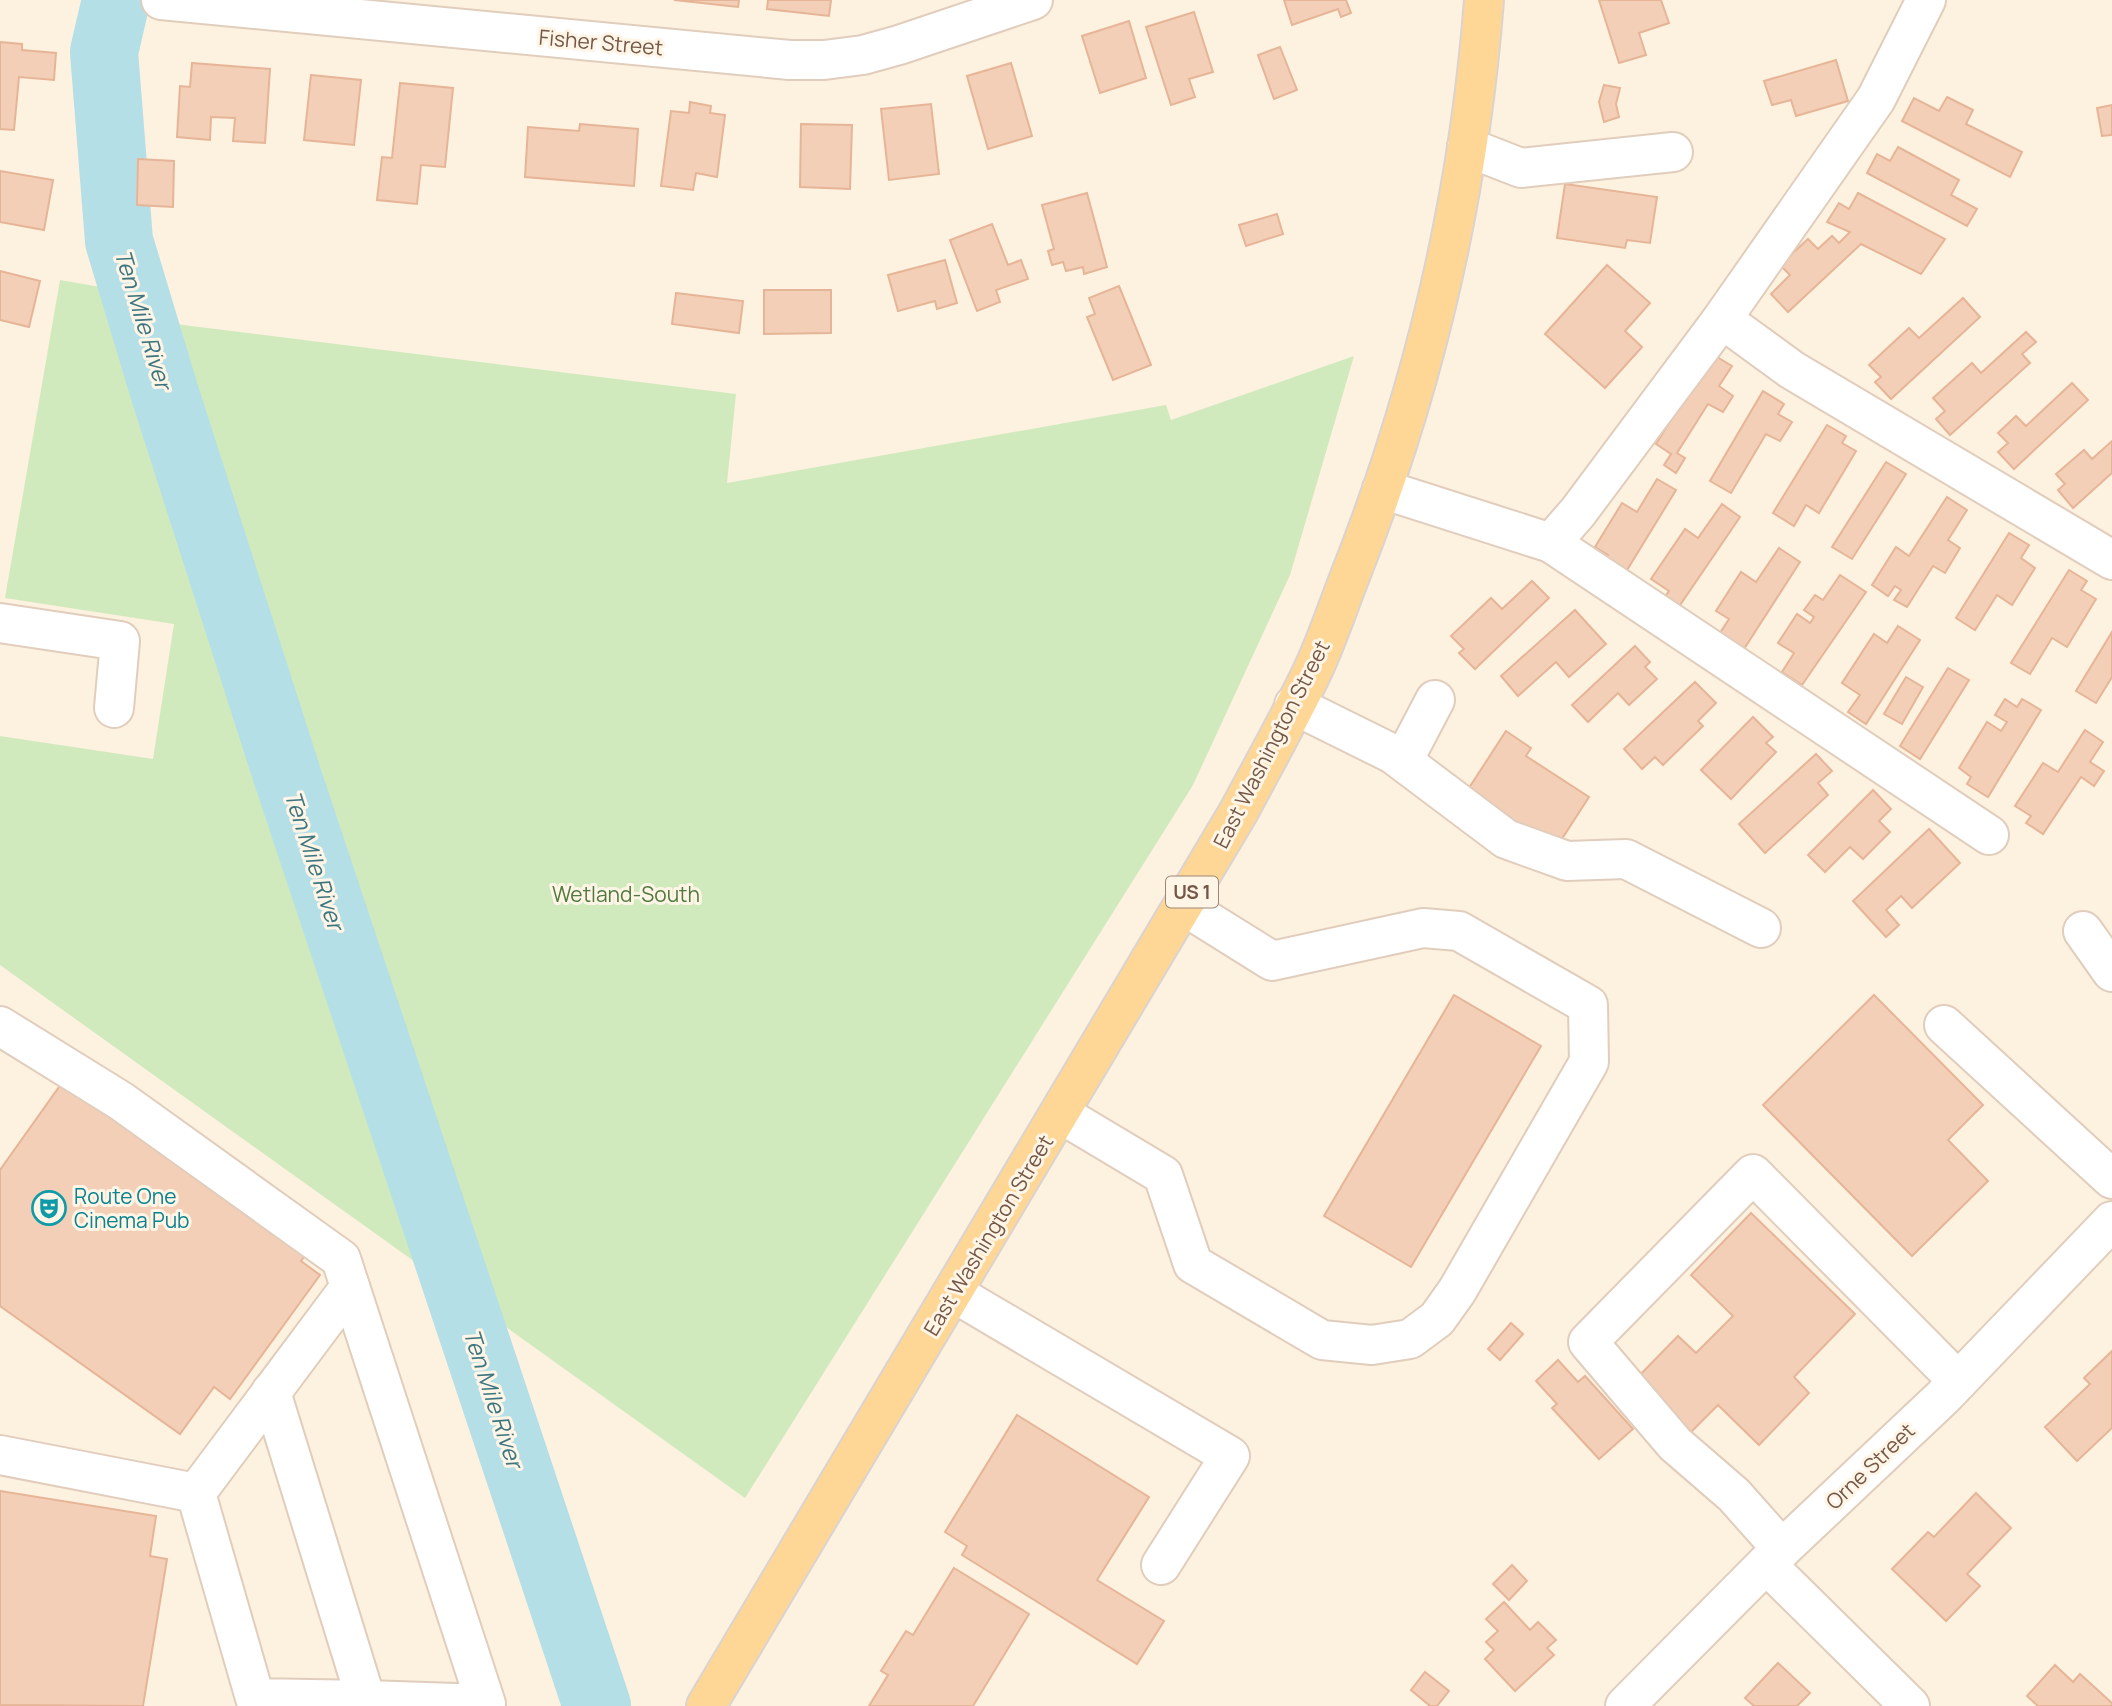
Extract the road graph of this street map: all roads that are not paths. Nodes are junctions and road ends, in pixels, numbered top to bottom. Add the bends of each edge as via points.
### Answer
1 (161, 0) edge
2 (1033, 0) edge
3 (1484, 0) edge
4 (1926, 0) edge
5 (291, 6) edge
6 (1467, 147) junction
7 (1673, 152) dead end
8 (1721, 319) junction
9 (1382, 489) junction
10 (1551, 543) junction
11 (2112, 560) edge
12 (0, 623) edge
13 (1435, 700) dead end
14 (1294, 705) junction
15 (114, 708) dead end
16 (1402, 761) junction
17 (1989, 835) dead end
18 (1184, 906) junction
19 (1761, 928) dead end
20 (2083, 932) dead end
21 (2112, 972) edge
22 (1944, 1025) dead end
23 (0, 1026) edge
24 (1061, 1114) junction
25 (2112, 1179) edge
26 (2112, 1221) edge
27 (350, 1287) junction
28 (954, 1293) junction
29 (1958, 1381) junction
30 (271, 1392) junction
31 (0, 1455) edge
32 (196, 1493) junction
33 (1774, 1557) junction
34 (1161, 1566) dead end
35 (366, 1703) edge
36 (706, 1706) edge
37 (1625, 1706) edge
38 (1910, 1706) edge

1 - 5 street, Fisher Street
2 - 5 street, Fisher Street via 899,45 824,60
3 - 6 main road, East Washington Street / US 1
4 - 8 street via 1876,99
6 - 7 street via 1521,168
6 - 9 main road, East Washington Street / US 1 via 1435,309
8 - 10 street
8 - 11 street via 1792,370
9 - 10 street
9 - 14 main road, East Washington Street / US 1 via 1313,669
10 - 17 street
12 - 15 street via 120,641
13 - 16 street
14 - 16 street
14 - 18 main road, East Washington Street / US 1
16 - 19 street via 1506,839 1567,861 1626,859
18 - 24 main road, East Washington Street / US 1
18 - 24 street via 1272,961 1423,928 1459,931 1588,1005 1589,1062 1437,1319 1410,1339 1373,1345 1322,1340 1193,1264 1163,1175
20 - 21 street
22 - 25 street
23 - 27 street via 121,1101 341,1259
24 - 28 main road, East Washington Street / US 1
26 - 29 street, Orne Street
27 - 30 street
27 - 35 street via 486,1703
28 - 34 street via 1230,1455
28 - 36 main road, East Washington Street / US 1
29 - 33 street, Orne Street
29 - 33 street via 1753,1174 1588,1342 1675,1444 1734,1494
30 - 32 street
30 - 35 street
31 - 32 street
32 - 35 street via 255,1698
33 - 37 street, Orne Street
33 - 38 street

